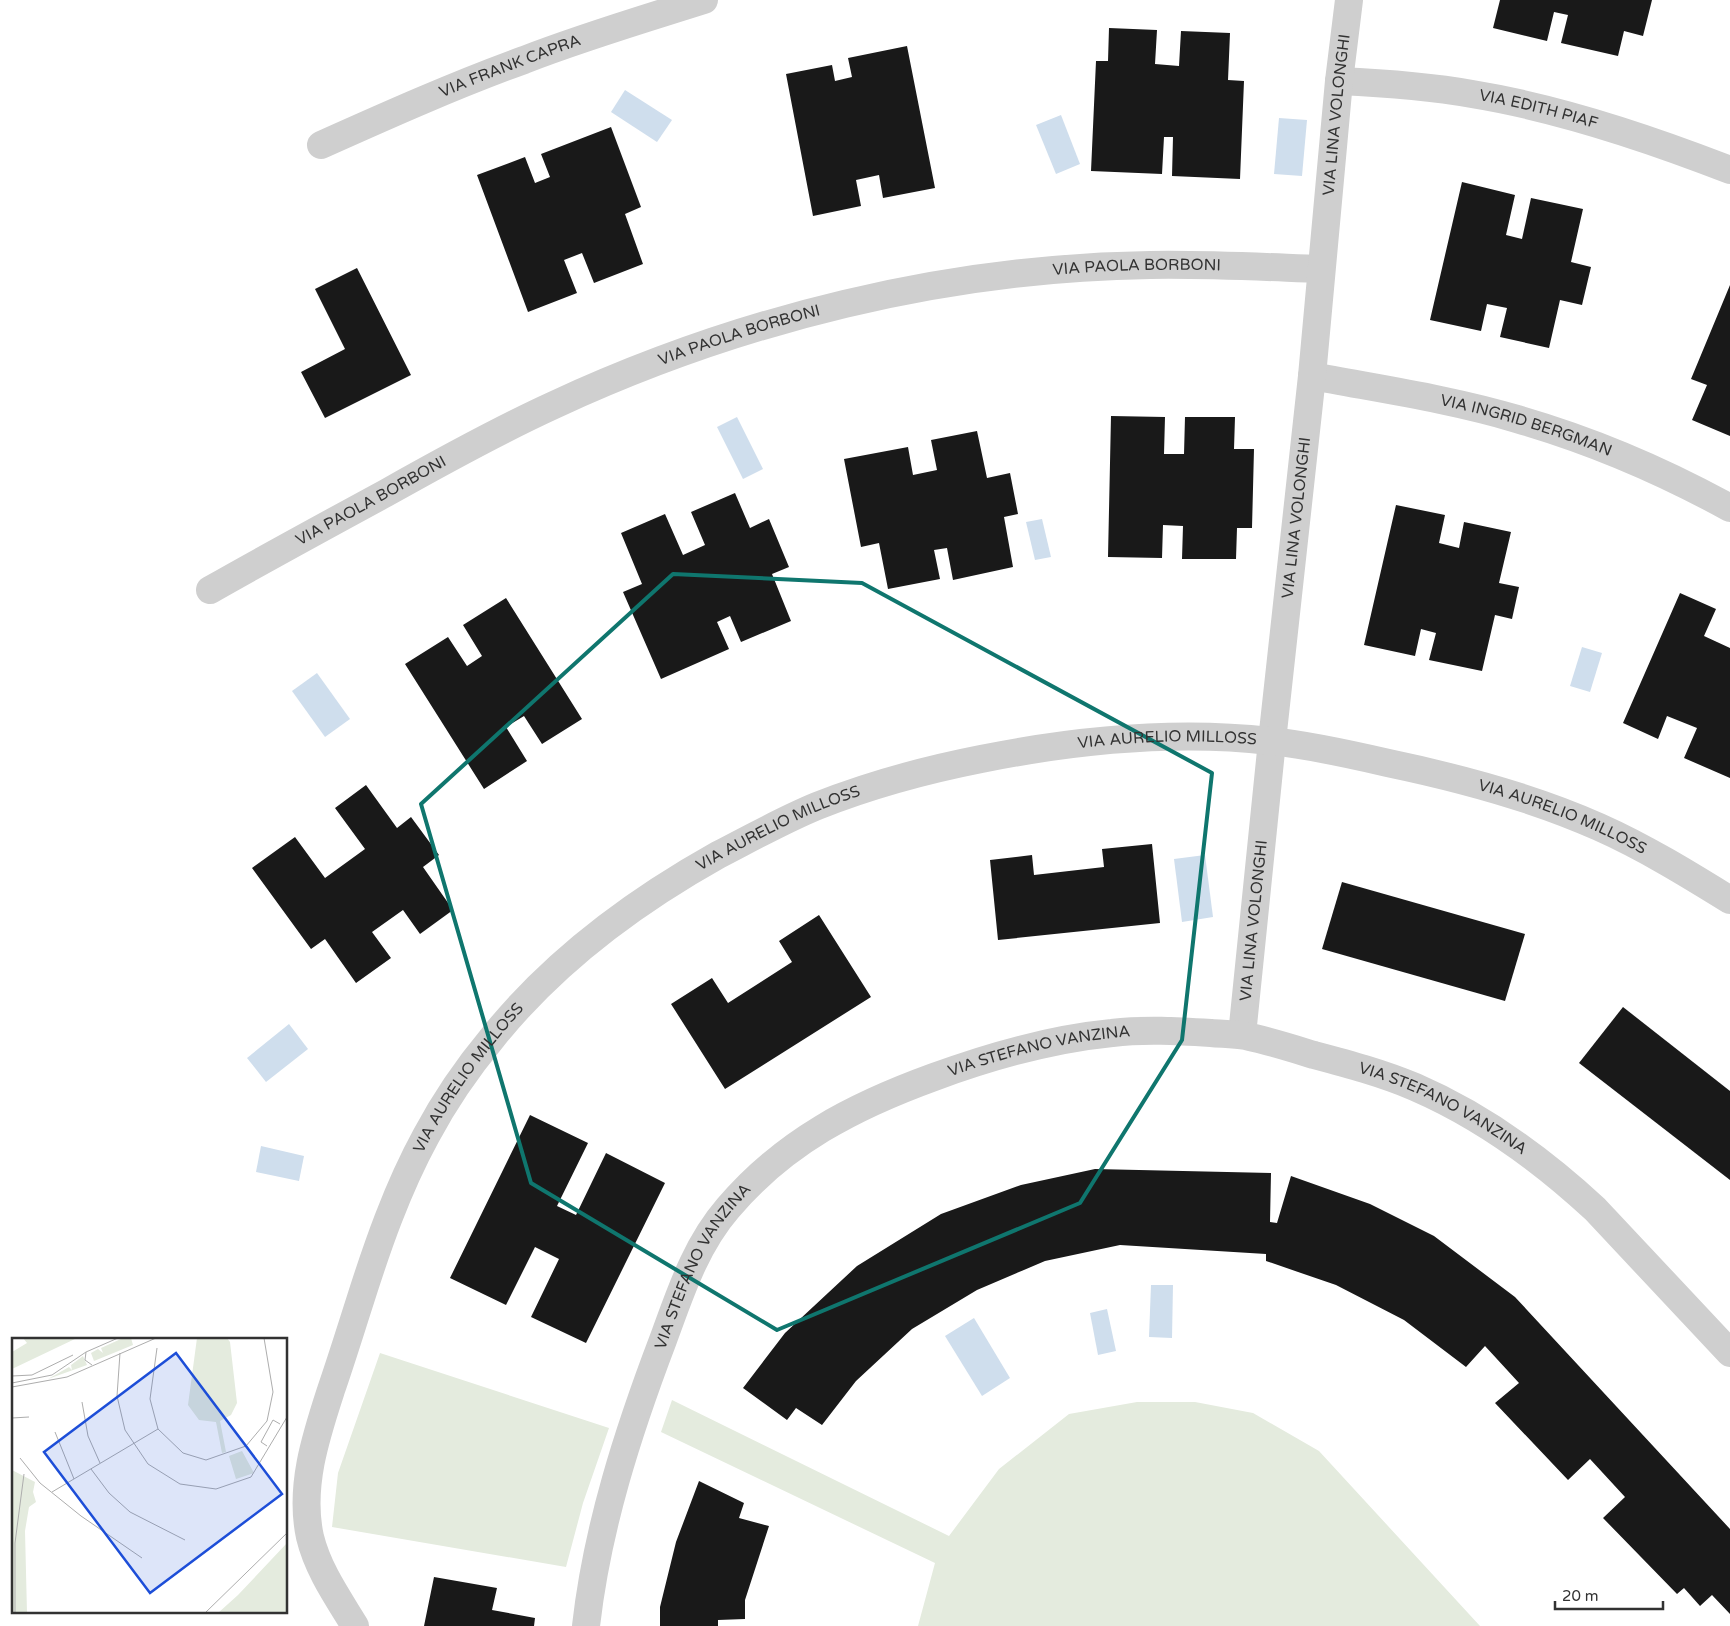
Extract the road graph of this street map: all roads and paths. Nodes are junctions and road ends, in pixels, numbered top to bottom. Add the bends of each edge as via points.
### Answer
1 (704, 0) edge
2 (1349, 0) edge
3 (1340, 81) junction
4 (321, 145) dead end
5 (1730, 170) edge
6 (1321, 269) junction
7 (1312, 376) junction
8 (1730, 508) edge
9 (210, 590) dead end
10 (1272, 741) junction
11 (1730, 900) edge
12 (1242, 1035) junction
13 (1730, 1353) edge
14 (356, 1626) edge
15 (586, 1626) edge

1 - 4 street, VIA FRANK CAPRA via 516,62
2 - 3 street, VIA LINA VOLONGHI
3 - 5 street, VIA EDITH PIAF via 1422,87 1519,104 1670,147
3 - 6 street, VIA LINA VOLONGHI
6 - 7 street, VIA LINA VOLONGHI
6 - 9 street, VIA PAOLA BORBONI via 1148,265 1027,273 943,284 812,311 760,326 660,361 554,404
7 - 8 street, VIA INGRID BERGMAN via 1456,403 1543,427 1630,460
7 - 10 street, VIA LINA VOLONGHI
10 - 11 street, VIA AURELIO MILLOSS via 1429,771 1532,801 1627,840
10 - 12 street, VIA LINA VOLONGHI
10 - 14 street, VIA AURELIO MILLOSS via 1208,736 1086,742 964,762 854,792 782,821 676,880 590,940 537,988 470,1067 414,1160 377,1249 319,1428 309,1478 310,1534 329,1585
12 - 13 street, VIA STEFANO VANZINA via 1413,1086 1499,1132 1548,1168 1595,1209
12 - 15 street, VIA STEFANO VANZINA via 1114,1032 1011,1052 913,1084 864,1106 802,1140 770,1165 726,1209 690,1268 623,1455 595,1565

